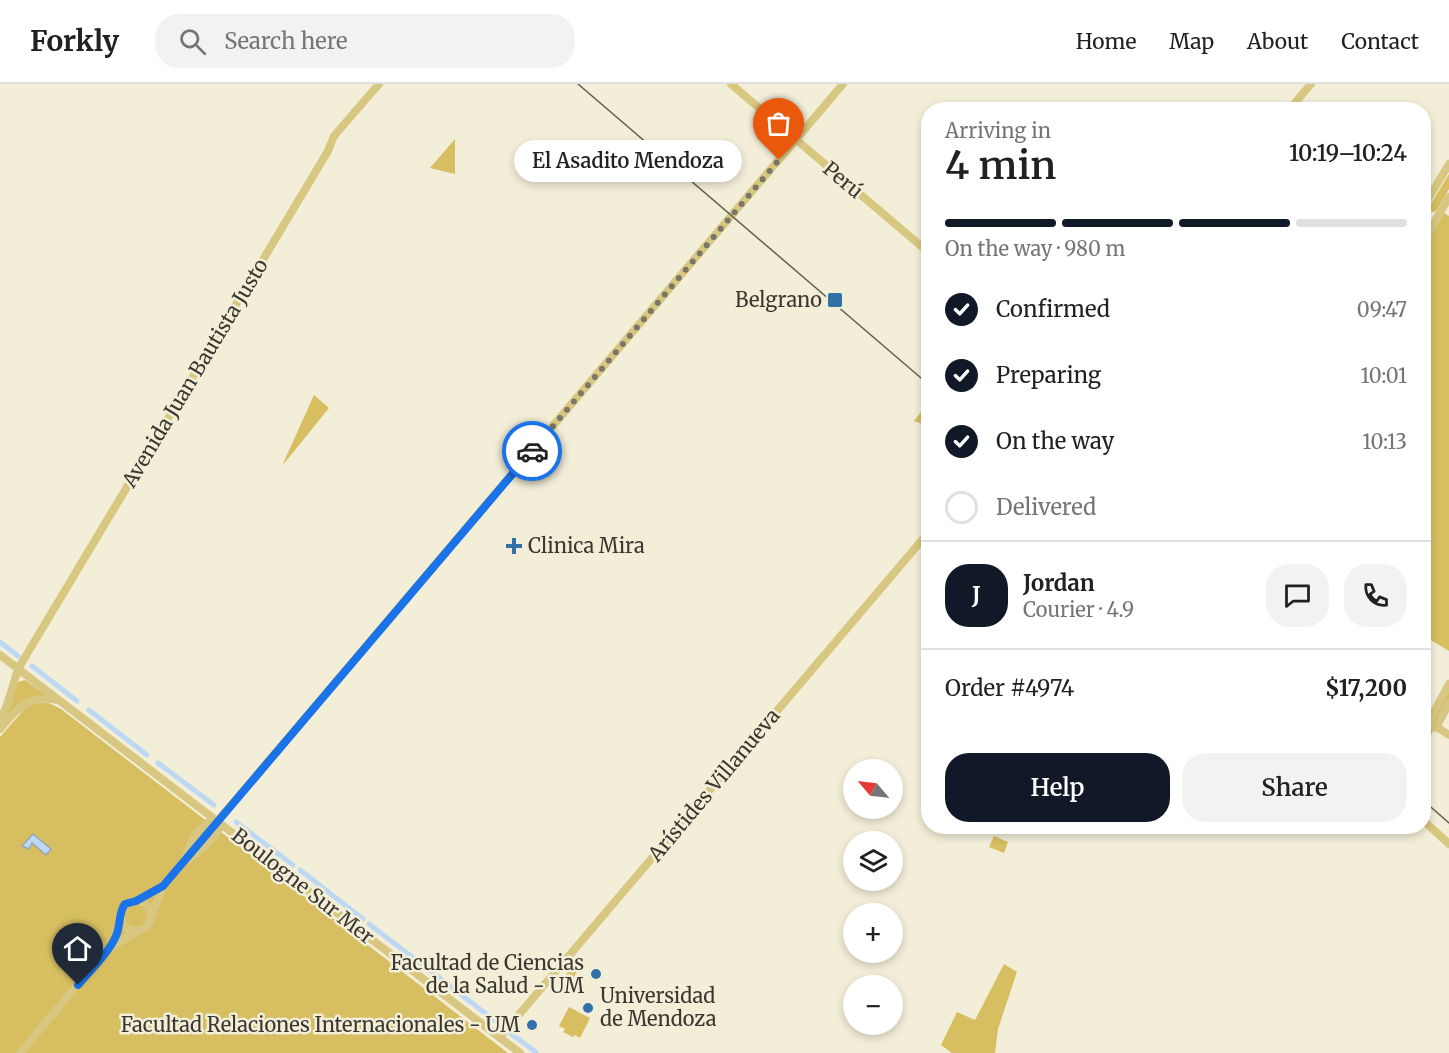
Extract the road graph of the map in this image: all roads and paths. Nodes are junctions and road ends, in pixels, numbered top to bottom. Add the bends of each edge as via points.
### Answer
1 (379, 84) edge
2 (731, 84) edge
3 (843, 84) edge
4 (1311, 84) edge
5 (1296, 102) edge
6 (796, 140) junction
7 (1449, 164) edge
8 (1431, 194) edge
9 (1449, 197) edge
10 (1431, 228) edge
11 (921, 246) edge
12 (921, 541) edge
13 (0, 655) edge
14 (18, 669) junction
15 (1449, 684) edge
16 (61, 701) junction
17 (1449, 704) edge
18 (1431, 713) edge
19 (0, 722) edge
20 (1431, 724) edge
21 (1436, 728) junction
22 (0, 729) edge
23 (1449, 735) edge
24 (218, 820) junction
25 (1431, 827) edge
26 (1449, 844) edge
27 (163, 886) junction
28 (136, 901) junction
29 (152, 914) junction
30 (120, 916) junction
31 (137, 932) junction
32 (107, 950) junction
33 (500, 1037) junction
34 (20, 1053) edge
35 (520, 1053) edge

1 - 14 main road, Avenida Juan Bautista Justo via 332,139
2 - 6 main road, Perú
3 - 6 main road
4 - 5 main road
6 - 11 main road, Perú
6 - 24 main road
7 - 8 main road
9 - 10 main road
12 - 33 main road, Arístides Villanueva
13 - 14 main road, Boulogne Sur Mer
14 - 16 main road, Boulogne Sur Mer
14 - 19 main road, Avenida Juan Bautista Justo
15 - 18 main road
16 - 22 main road via 29,700
16 - 24 main road, Boulogne Sur Mer
17 - 21 main road
20 - 21 main road
21 - 23 main road
24 - 27 main road
24 - 33 main road, Boulogne Sur Mer
25 - 26 main road
27 - 28 main road
27 - 29 main road
28 - 29 main road
28 - 30 main road via 125,904
29 - 31 main road via 149,927
30 - 31 main road via 125,926
30 - 32 main road via 116,937
31 - 32 main road
32 - 34 main road
33 - 35 main road, Boulogne Sur Mer

